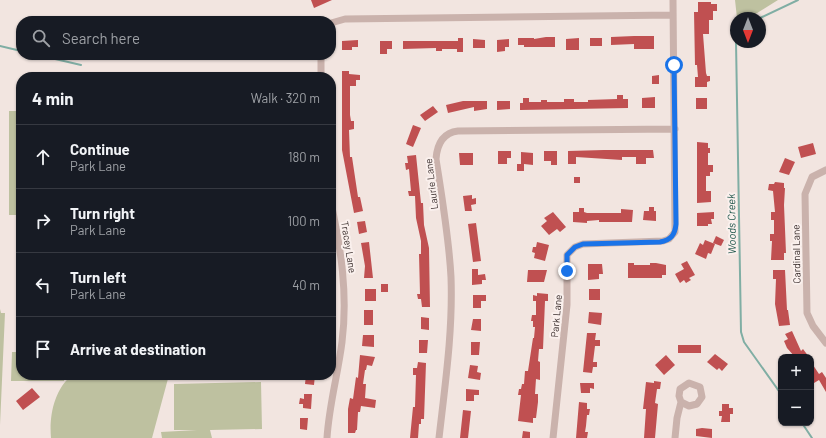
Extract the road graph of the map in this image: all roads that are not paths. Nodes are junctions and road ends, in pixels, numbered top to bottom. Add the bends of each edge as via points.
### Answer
1 (673, 0) edge
2 (673, 15) junction
3 (336, 22) edge
4 (321, 60) edge
5 (321, 72) edge
6 (675, 129) junction
7 (826, 170) edge
8 (336, 228) edge
9 (826, 343) edge
10 (336, 373) edge
11 (335, 380) edge
12 (681, 402) dead end
13 (327, 438) edge
14 (439, 438) edge
15 (553, 438) edge
16 (675, 438) edge

1 - 2 street, Park Lane
2 - 3 street via 345,19
2 - 6 street, Park Lane
4 - 5 street
6 - 14 street, Laurie Lane via 458,131 450,133 440,142 436,160 449,252 451,294 449,353
6 - 15 street, Park Lane via 676,224 672,237 660,242 583,244 575,247 567,255 567,309
7 - 9 street, Cardinal Lane via 812,177 805,194 807,313
8 - 10 street, Tracey Lane via 341,253 344,307 342,342
11 - 13 street, Tracey Lane
12 - 16 street via 676,418

